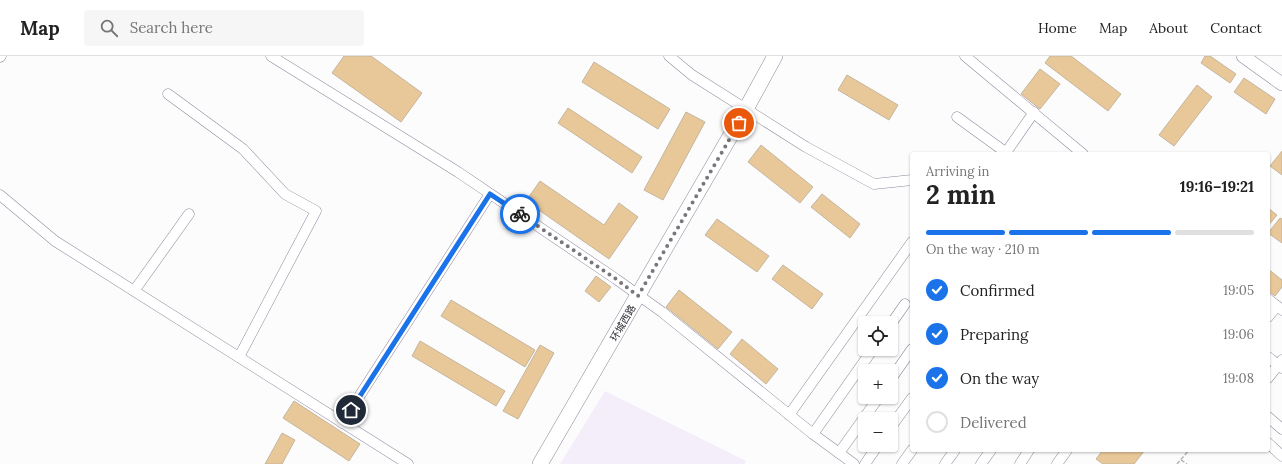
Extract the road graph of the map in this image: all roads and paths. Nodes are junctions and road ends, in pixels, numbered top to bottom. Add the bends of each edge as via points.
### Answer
1 (272, 56) edge
2 (669, 56) edge
3 (775, 56) edge
4 (965, 56) edge
5 (1243, 56) edge
6 (1282, 84) edge
7 (168, 94) dead end
8 (746, 109) junction
9 (1034, 112) junction
10 (957, 117) dead end
11 (1003, 152) edge
12 (1007, 152) edge
13 (1080, 152) edge
14 (910, 180) edge
15 (490, 194) junction
16 (0, 195) edge
17 (189, 214) dead end
18 (910, 245) edge
19 (134, 291) junction
20 (638, 296) junction
21 (1270, 300) edge
22 (905, 304) dead end
23 (1280, 308) edge
24 (897, 316) edge
25 (1270, 316) edge
26 (910, 353) edge
27 (868, 356) edge
28 (239, 357) junction
29 (1270, 358) edge
30 (1281, 365) edge
31 (898, 369) edge
32 (1270, 376) edge
33 (910, 401) edge
34 (874, 404) edge
35 (789, 415) junction
36 (898, 417) edge
37 (1270, 418) edge
38 (342, 423) junction
39 (1282, 429) edge
40 (813, 434) junction
41 (1270, 444) edge
42 (873, 452) edge
43 (911, 452) edge
44 (953, 452) edge
45 (990, 452) edge
46 (1028, 452) edge
47 (1066, 452) edge
48 (1187, 452) edge
49 (839, 454) junction
50 (1282, 456) edge
51 (1181, 460) junction
52 (408, 464) edge
53 (540, 464) edge
54 (854, 464) edge
55 (865, 464) edge
56 (902, 464) edge
57 (944, 464) edge
58 (981, 464) edge
59 (1020, 464) edge
60 (1057, 464) edge
61 (1178, 464) edge
62 (1188, 464) edge

1 - 15 street
2 - 8 street via 692,75
3 - 8 highway, 环城西路
4 - 9 street
5 - 6 main road
7 - 28 street via 243,149 286,194 316,211
8 - 14 street via 806,147 874,184
8 - 20 highway, 环城西路
9 - 12 street
9 - 13 street
10 - 11 street
15 - 20 street
15 - 38 street
16 - 19 street via 55,241
17 - 19 street
18 - 35 street
19 - 28 street
20 - 35 street via 662,312
20 - 53 highway, 环城西路
21 - 23 street
22 - 24 street
23 - 25 street
26 - 31 street
27 - 40 street
28 - 38 street
29 - 30 street
30 - 32 street
33 - 36 street
34 - 49 street
35 - 40 street
37 - 39 street
38 - 52 street
40 - 49 street
41 - 50 street
42 - 55 street
43 - 56 street
44 - 57 street
45 - 58 street
46 - 59 street
47 - 60 street
48 - 51 path
49 - 54 street
51 - 61 path
51 - 62 path

